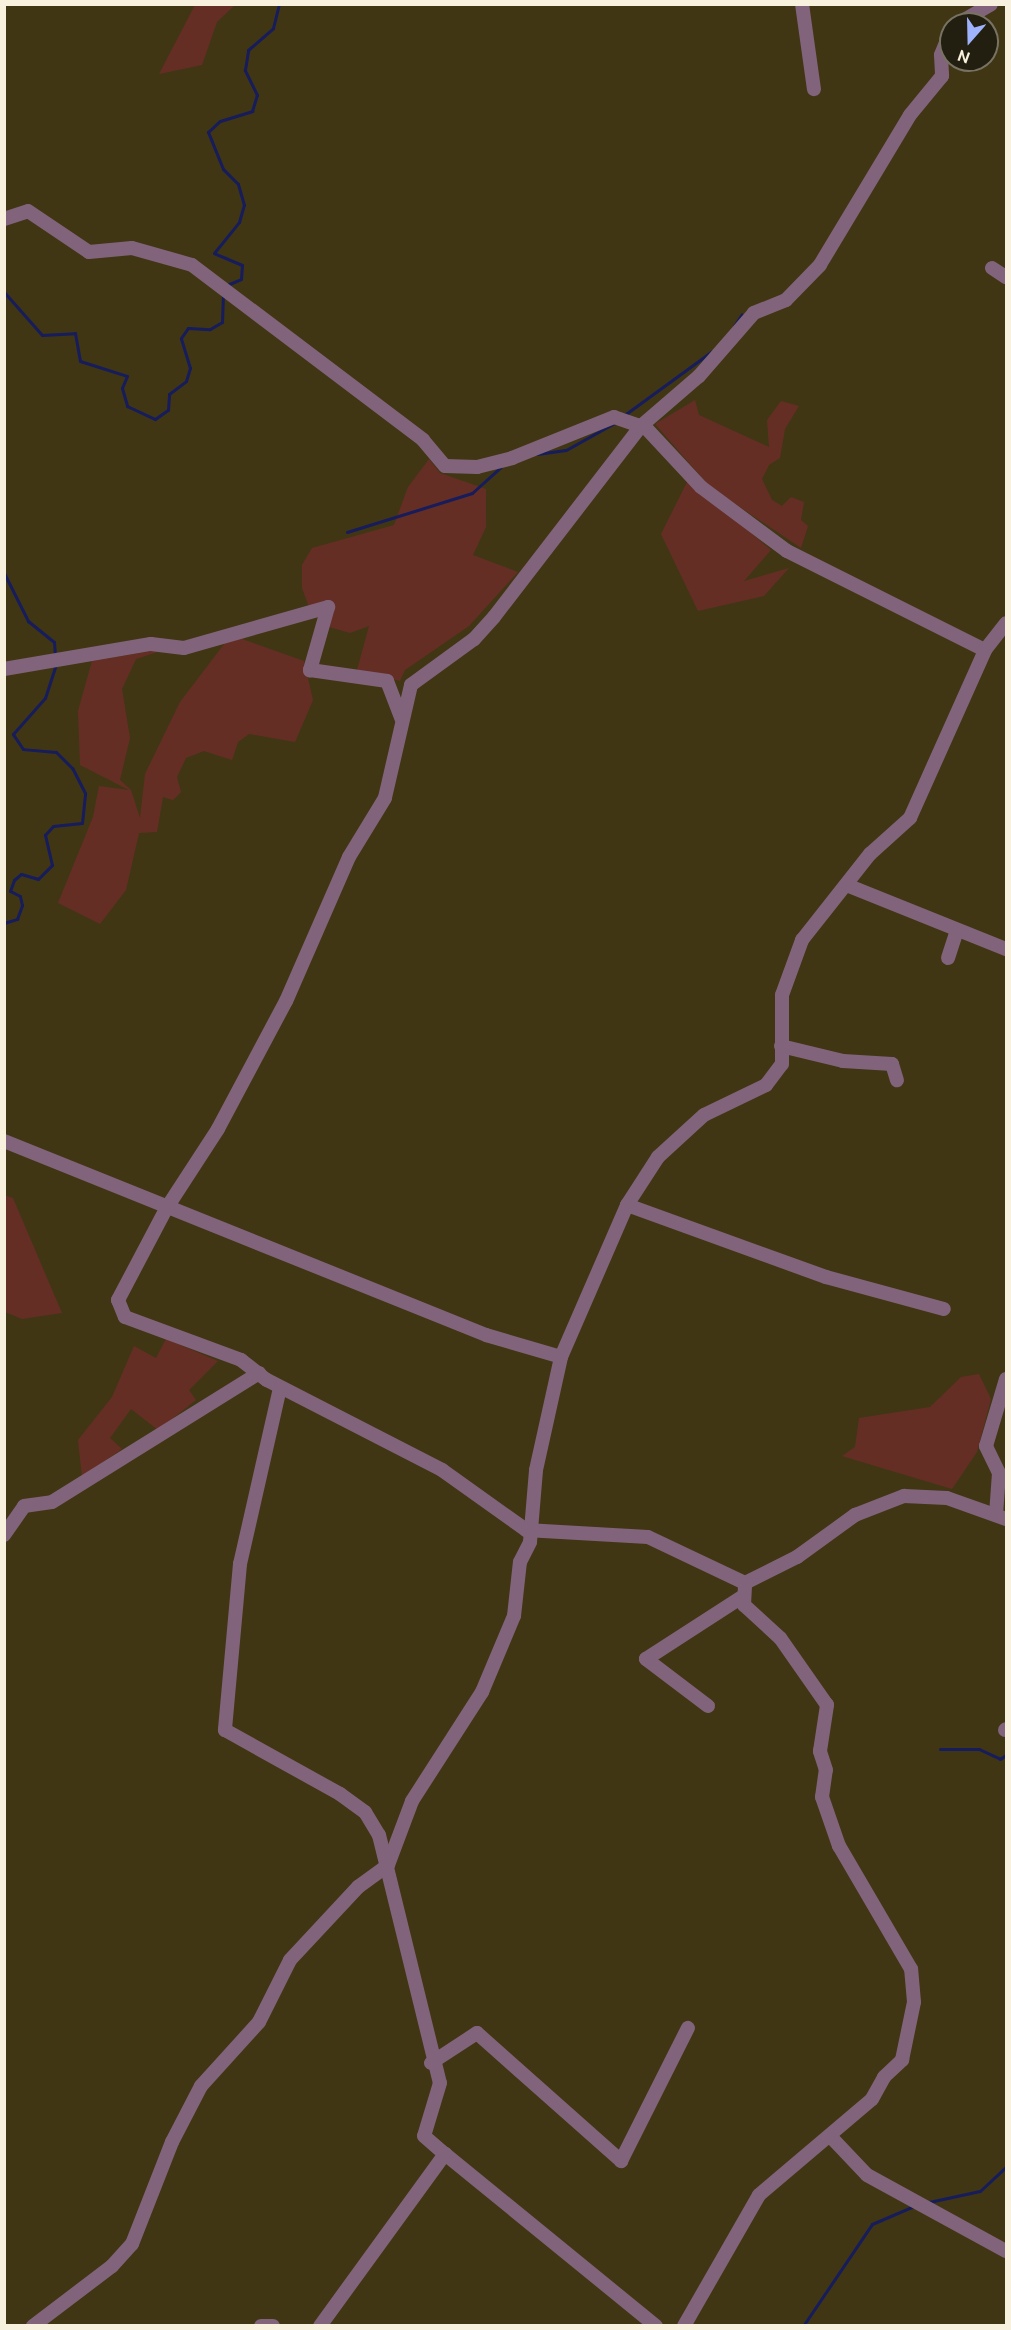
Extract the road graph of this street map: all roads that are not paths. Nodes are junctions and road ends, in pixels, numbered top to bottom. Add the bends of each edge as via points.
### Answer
1 (802, 4) edge
2 (991, 4) edge
3 (977, 12) edge
4 (942, 72) edge
5 (814, 89) dead end
6 (4, 219) edge
7 (992, 268) dead end
8 (1006, 277) edge
9 (641, 426) junction
10 (1006, 623) edge
11 (986, 650) junction
12 (4, 669) edge
13 (401, 718) junction
14 (849, 886) junction
15 (956, 933) junction
16 (1006, 949) edge
17 (948, 958) dead end
18 (780, 1046) junction
19 (897, 1080) dead end
20 (4, 1141) edge
21 (627, 1205) junction
22 (166, 1209) junction
23 (944, 1309) dead end
24 (561, 1357) junction
25 (259, 1373) junction
26 (1006, 1379) edge
27 (280, 1388) junction
28 (1001, 1517) edge
29 (531, 1528) junction
30 (4, 1535) edge
31 (746, 1583) junction
32 (742, 1597) junction
33 (708, 1706) dead end
34 (388, 1865) junction
35 (688, 2028) dead end
36 (431, 2063) junction
37 (831, 2137) junction
38 (444, 2154) junction
39 (1006, 2251) edge
40 (33, 2325) edge
41 (261, 2325) edge
42 (273, 2325) edge
43 (320, 2325) edge
44 (656, 2325) edge
45 (684, 2325) edge

1 - 5 street
2 - 3 street
4 - 9 street via 910,115 820,265 786,300 754,313 699,376
6 - 9 street via 28,211 89,252 132,249 192,265 423,440 445,466 477,466 512,458 614,417
7 - 8 street
9 - 11 street via 700,487 787,551
9 - 13 street via 494,617 474,639 411,685
10 - 11 street
11 - 14 street via 910,818 870,854
12 - 13 street via 151,644 183,648 328,607 310,670 387,681
13 - 22 street via 385,798 349,857 286,1001 218,1129
14 - 15 street
14 - 18 street via 802,940 787,972
15 - 16 street
15 - 17 street
18 - 19 street via 843,1061 892,1064
18 - 21 street via 782,1064 766,1085 704,1115 658,1157
20 - 22 street
21 - 23 street via 826,1277
21 - 24 street
22 - 24 street via 486,1335
22 - 25 street via 118,1300 119,1311 225,1353
24 - 29 street via 536,1470
25 - 27 street
25 - 30 street via 52,1502 24,1506
26 - 28 street via 986,1446 999,1473
27 - 29 street via 442,1470 514,1522
27 - 34 street via 240,1564 225,1730 365,1812
28 - 31 street via 946,1498 904,1496 855,1515 797,1557
29 - 31 street via 648,1537
29 - 34 street via 520,1562 514,1616 499,1653 459,1733 412,1802
31 - 32 street
32 - 33 street via 646,1659
32 - 37 street via 811,1677 827,1705 820,1751 826,1770 822,1797 839,1846 911,1970 914,2002 902,2061 884,2077 872,2099
34 - 36 street
34 - 40 street via 358,1887 290,1960 259,2022 201,2086 172,2142 132,2244 112,2266
35 - 36 street via 621,2161 477,2033
36 - 38 street via 440,2083 424,2136
37 - 39 street via 867,2175
37 - 45 street via 759,2195
38 - 43 street
38 - 44 street
41 - 42 street

